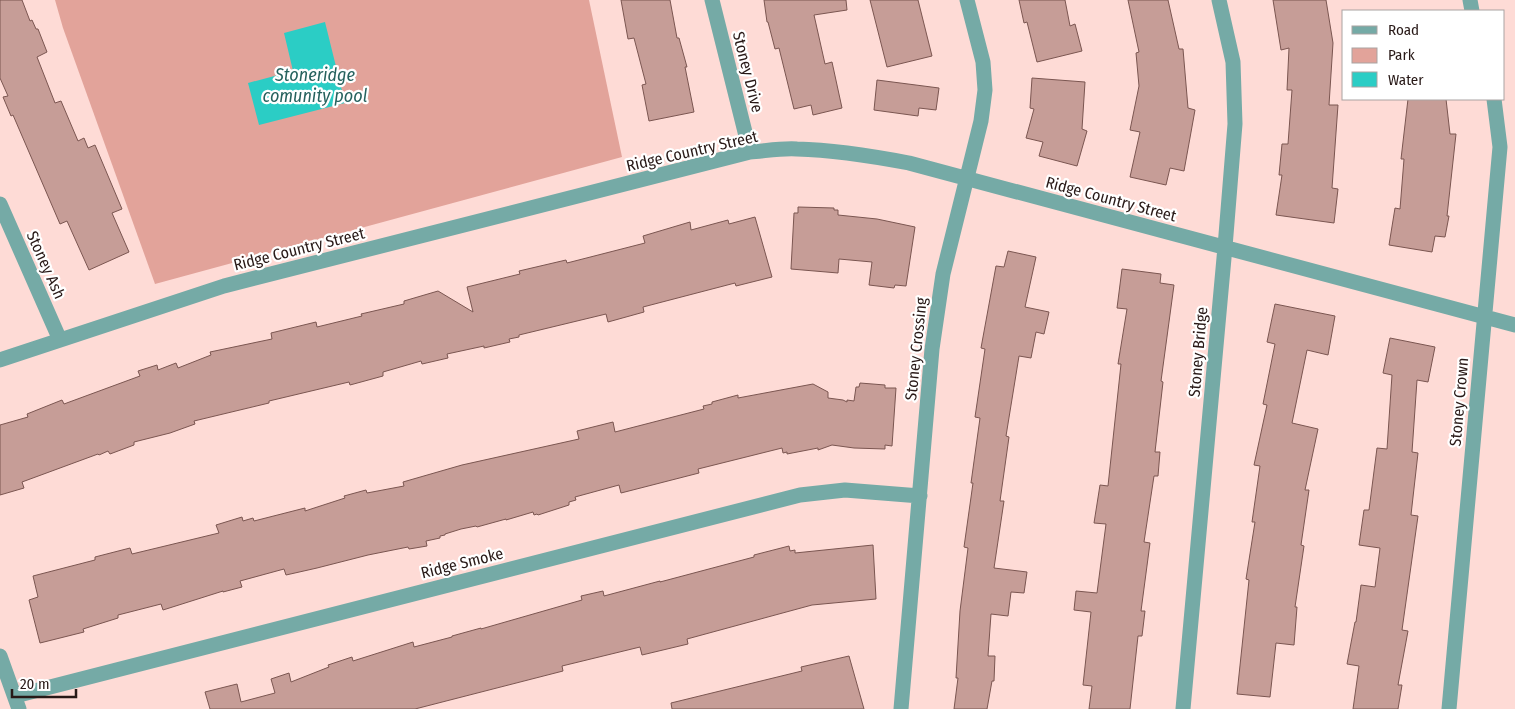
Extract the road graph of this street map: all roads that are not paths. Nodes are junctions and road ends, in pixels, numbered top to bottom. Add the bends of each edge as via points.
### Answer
1 (712, 0) edge
2 (967, 0) edge
3 (1218, 0) edge
4 (1494, 100) edge
5 (750, 152) junction
6 (967, 179) junction
7 (0, 204) edge
8 (1225, 247) junction
9 (1484, 316) junction
10 (1515, 325) edge
11 (60, 340) junction
12 (0, 360) edge
13 (920, 496) junction
14 (0, 656) edge
15 (17, 702) edge
16 (901, 709) edge
17 (1183, 709) edge
18 (1449, 709) edge

1 - 5 street, Stoney Drive
2 - 6 street, Stoney Crossing via 983,62 985,90
3 - 8 street, Stoney Bridge via 1232,62 1235,124
4 - 9 street, Stoney Crown via 1500,147
5 - 6 street, Ridge Country Street via 830,150 909,163
5 - 11 street, Ridge Country Street via 224,286
6 - 8 street, Ridge Country Street
6 - 13 street, Stoney Crossing via 942,274 932,349
7 - 11 street, Stoney Ash
8 - 9 street, Ridge Country Street
8 - 17 street, Stoney Bridge
9 - 10 street, Ridge Country Street
9 - 18 street, Stoney Crown
11 - 12 street, Ridge Country Street
13 - 15 street, Ridge Smoke via 845,490 800,495
13 - 16 street, Stoney Crossing
14 - 15 street

